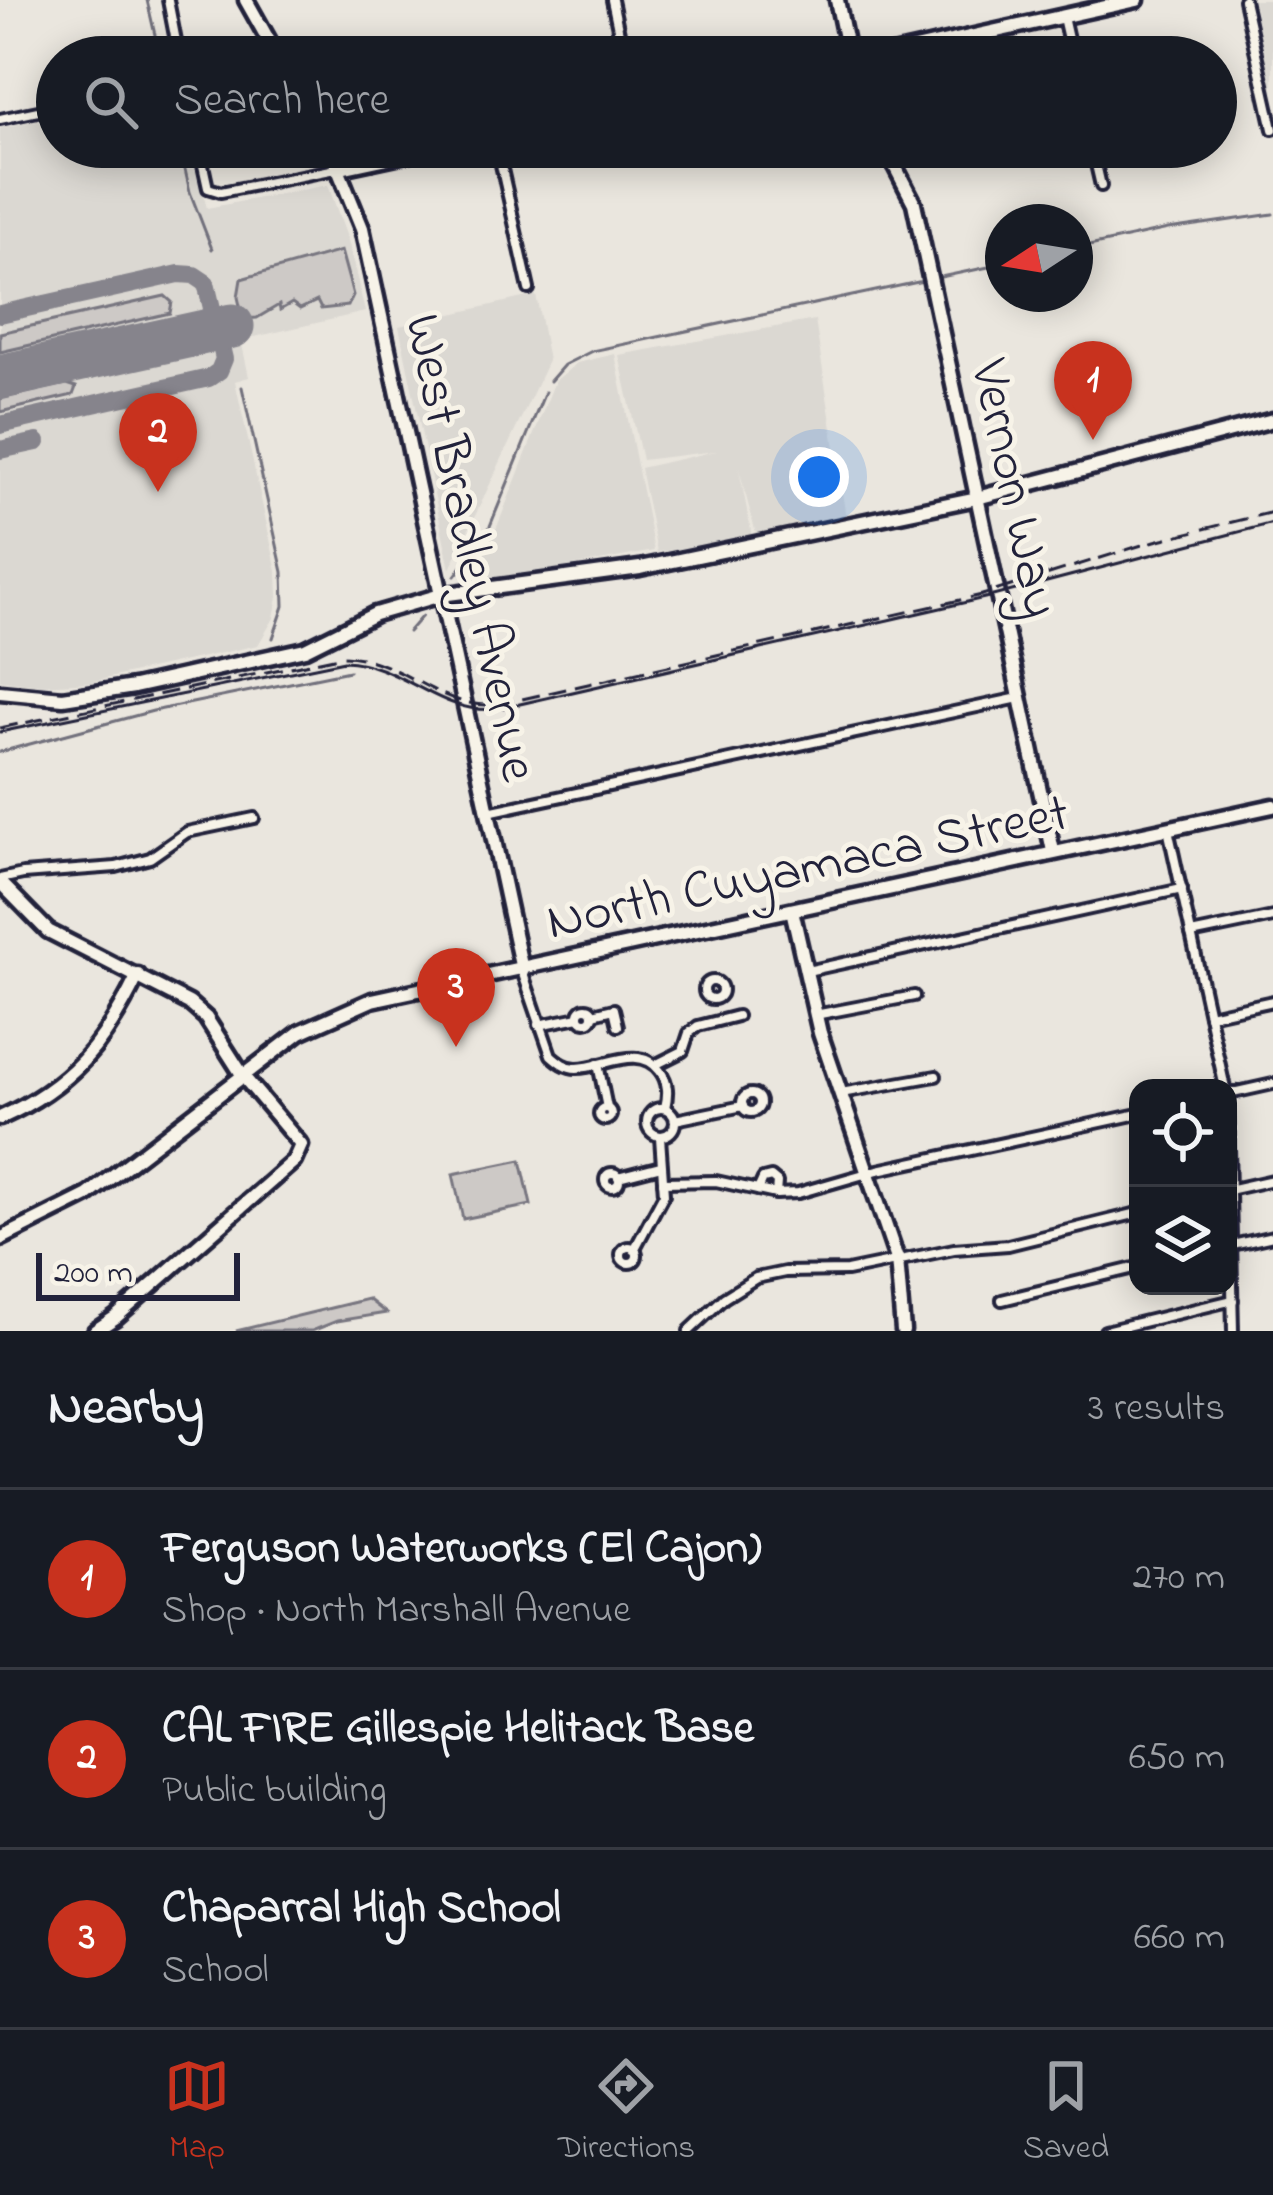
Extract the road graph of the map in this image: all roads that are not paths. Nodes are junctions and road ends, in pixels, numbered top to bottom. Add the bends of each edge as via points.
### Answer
1 (168, 0) edge
2 (246, 0) edge
3 (611, 0) edge
4 (837, 0) edge
5 (1137, 0) edge
6 (1244, 0) edge
7 (1063, 16) junction
8 (175, 36) edge
9 (266, 36) edge
10 (619, 36) edge
11 (845, 36) edge
12 (973, 36) edge
13 (1067, 36) edge
14 (36, 111) edge
15 (0, 119) edge
16 (1273, 129) edge
17 (204, 168) edge
18 (340, 168) joint
19 (502, 168) edge
20 (896, 168) edge
21 (1097, 168) edge
22 (1101, 186) dead end
23 (529, 289) dead end
24 (1273, 420) edge
25 (977, 498) junction
26 (441, 595) junction
27 (0, 692) edge
28 (1020, 697) junction
29 (1273, 806) edge
30 (488, 812) junction
31 (254, 818) dead end
32 (1168, 828) junction
33 (1053, 851) junction
34 (0, 881) edge
35 (1182, 889) junction
36 (792, 910) junction
37 (1273, 917) edge
38 (1191, 934) junction
39 (522, 970) junction
40 (805, 972) junction
41 (138, 975) junction
42 (914, 996) dead end
43 (715, 998) dead end
44 (1273, 1001) edge
45 (815, 1015) junction
46 (1209, 1015) junction
47 (737, 1016) dead end
48 (720, 1020) junction
49 (539, 1025) junction
50 (618, 1026) dead end
51 (598, 1064) junction
52 (655, 1066) junction
53 (243, 1076) junction
54 (936, 1076) dead end
55 (1223, 1079) edge
56 (1273, 1084) edge
57 (1237, 1093) edge
58 (841, 1094) junction
59 (743, 1106) dead end
60 (607, 1108) dead end
61 (665, 1108) junction
62 (1129, 1116) edge
63 (0, 1118) edge
64 (675, 1120) junction
65 (660, 1137) junction
66 (661, 1166) junction
67 (868, 1173) junction
68 (618, 1177) dead end
69 (1273, 1180) edge
70 (663, 1182) junction
71 (1237, 1188) edge
72 (758, 1190) junction
73 (776, 1194) junction
74 (1129, 1215) edge
75 (1273, 1236) edge
76 (0, 1239) edge
77 (1237, 1244) edge
78 (634, 1250) dead end
79 (897, 1258) junction
80 (1129, 1269) edge
81 (1233, 1295) edge
82 (1003, 1300) dead end
83 (1233, 1300) junction
84 (95, 1331) edge
85 (689, 1331) edge
86 (903, 1331) edge
87 (1105, 1331) edge
88 (1232, 1331) edge

1 - 8 street
2 - 9 main road
3 - 10 street
4 - 11 main road
5 - 7 main road
6 - 16 street
7 - 12 main road
7 - 13 street
14 - 15 street
17 - 18 street via 208,188 221,192
18 - 26 main road, West Bradley Avenue via 362,228
19 - 23 street
20 - 25 main road, Vernon Way via 914,202
21 - 22 street
24 - 25 main road
25 - 26 main road via 642,568
25 - 28 main road, Vernon Way
26 - 27 main road via 375,614 304,649 86,696
26 - 30 main road, West Bradley Avenue
28 - 30 street
28 - 33 main road, Vernon Way
29 - 32 main road, North Cuyamaca Street
30 - 39 main road, West Bradley Avenue
31 - 34 street via 187,832 150,858 116,867
32 - 33 main road, North Cuyamaca Street
32 - 35 street
33 - 36 main road, North Cuyamaca Street
34 - 41 main road via 42,927
35 - 38 street
35 - 40 street
36 - 39 main road, North Cuyamaca Street
36 - 40 main road
37 - 38 street
38 - 46 street
39 - 49 street
39 - 53 main road, North Cuyamaca Street via 372,1000 300,1032
40 - 45 main road
41 - 53 main road via 206,1018
41 - 63 main road via 82,1063
42 - 45 street
43 - 48 street
44 - 46 street
45 - 58 main road
46 - 55 street
47 - 48 street
48 - 52 street via 698,1026 683,1051
49 - 50 street via 585,1009 614,1009
49 - 51 street via 560,1063
51 - 52 street via 633,1058
51 - 60 street
52 - 61 street via 668,1089
53 - 76 main road, North Cuyamaca Street via 88,1195
53 - 84 main road via 296,1135 294,1161
54 - 58 street
56 - 57 street
58 - 67 main road
59 - 64 street
61 - 64 street
61 - 65 street via 647,1120
62 - 67 street
64 - 65 street
65 - 66 street
66 - 68 street
66 - 70 street
67 - 73 street
67 - 79 main road
69 - 71 street
70 - 72 street
70 - 78 street via 662,1203
72 - 73 street
72 - 73 street via 771,1177
74 - 79 street via 1008,1245
75 - 77 street
79 - 85 street via 756,1278
79 - 86 main road
80 - 82 street
81 - 83 street
83 - 87 street
83 - 88 street

